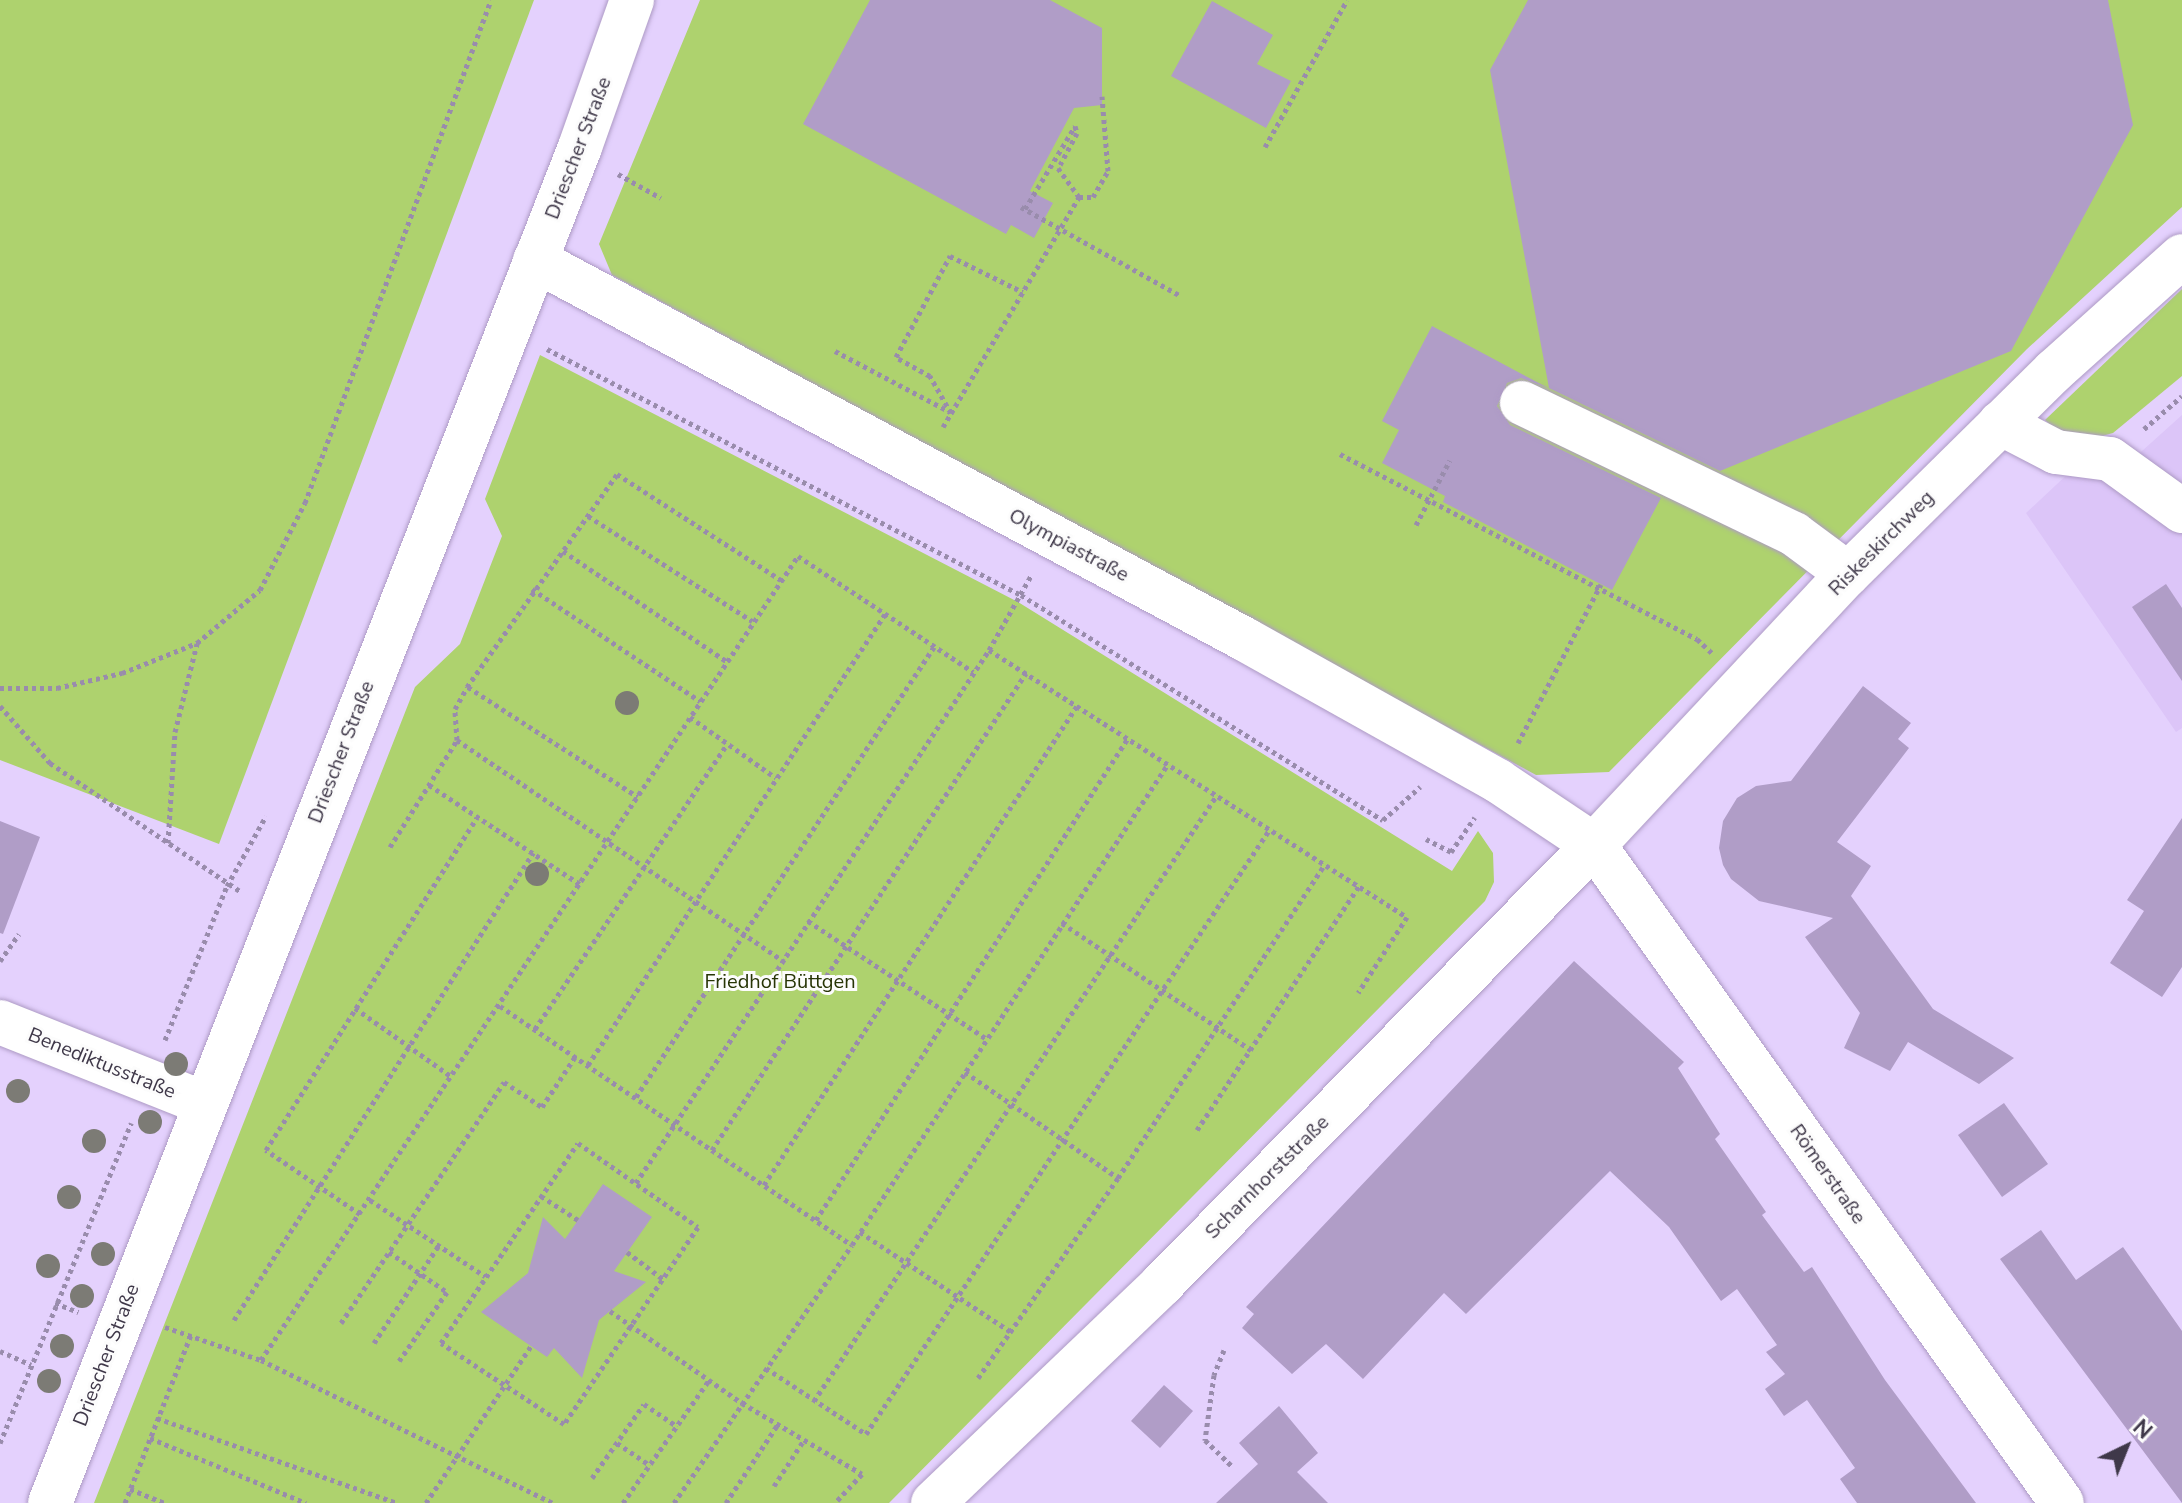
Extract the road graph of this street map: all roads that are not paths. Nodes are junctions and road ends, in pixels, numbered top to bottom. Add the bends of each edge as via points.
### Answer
1 (632, 0) edge
2 (2182, 256) edge
3 (535, 260) junction
4 (1522, 403) dead end
5 (2000, 423) junction
6 (2182, 511) edge
7 (1848, 574) junction
8 (1594, 845) junction
9 (0, 1022) edge
10 (204, 1103) junction
11 (50, 1503) edge
12 (933, 1503) edge
13 (2062, 1503) edge

1 - 3 street, Driescher Straße
2 - 5 street, Riskeskirchweg
3 - 8 street, Olympiastraße via 1246,640 1498,781
3 - 10 street, Driescher Straße
4 - 7 street via 1794,534
5 - 6 street via 2056,452 2110,459
5 - 7 street, Riskeskirchweg
7 - 8 street, Riskeskirchweg
8 - 12 street, Scharnhorststraße via 1162,1284
8 - 13 street, Römerstraße
9 - 10 street, Benediktusstraße
10 - 11 street, Driescher Straße

